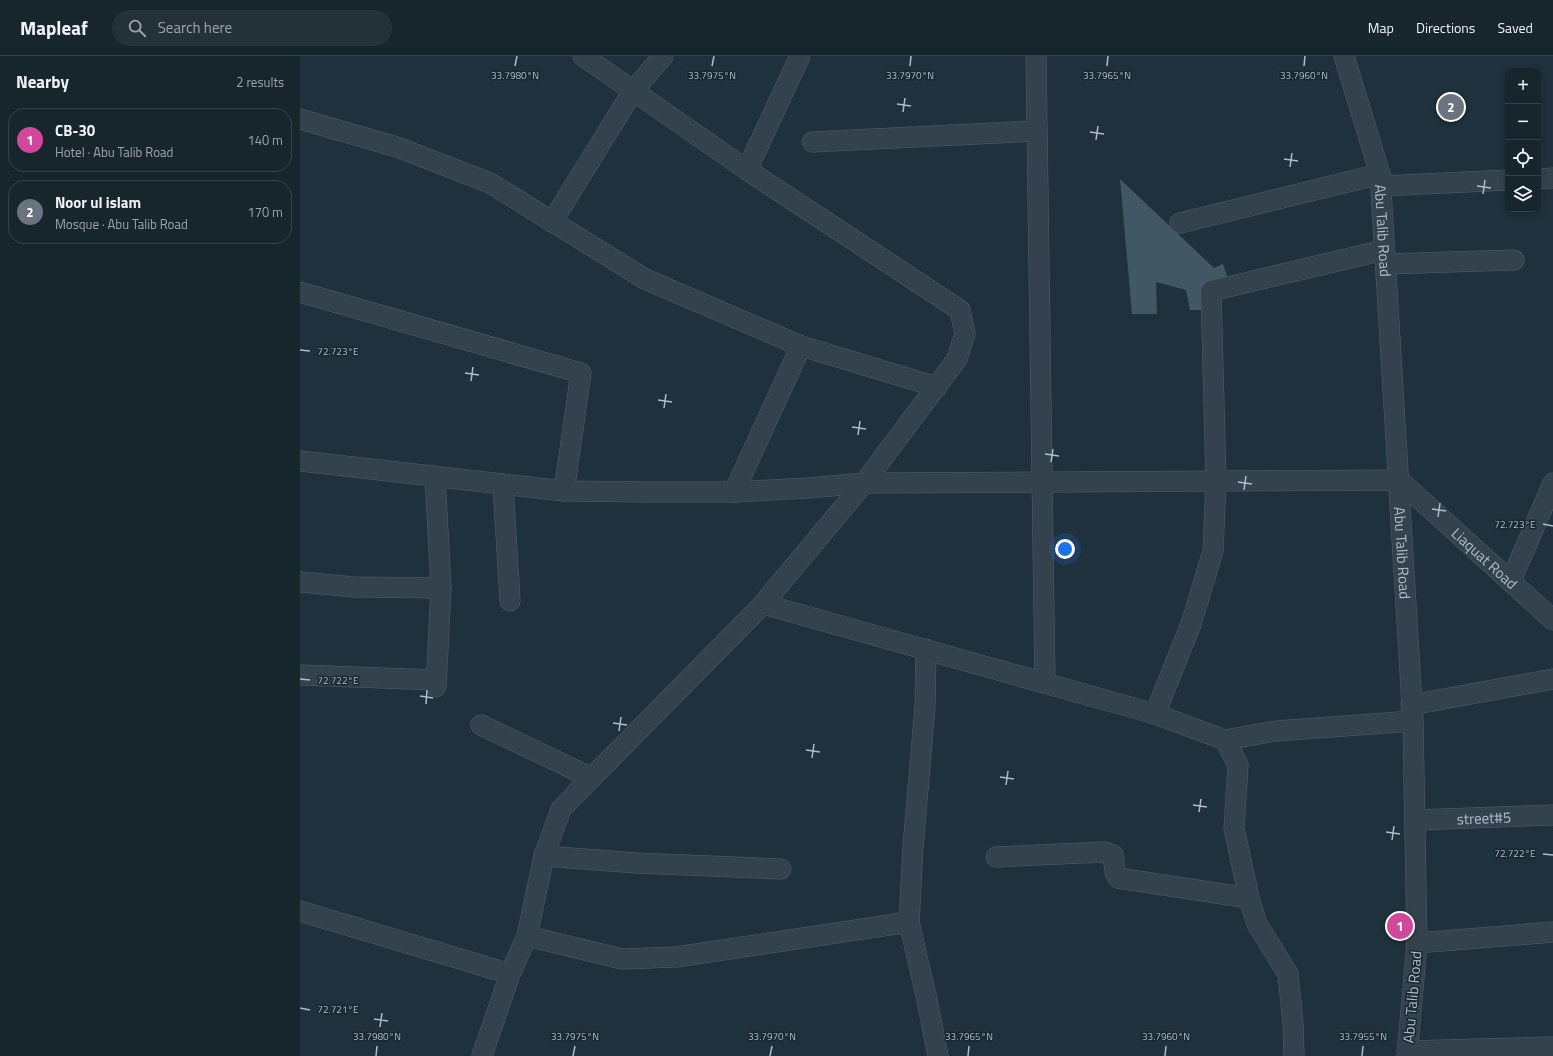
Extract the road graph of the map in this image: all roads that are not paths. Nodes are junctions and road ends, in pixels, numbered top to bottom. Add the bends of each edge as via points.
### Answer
1 (583, 56) edge
2 (663, 56) edge
3 (800, 56) edge
4 (1036, 56) edge
5 (1344, 56) edge
6 (633, 91) junction
7 (300, 119) edge
8 (1036, 131) junction
9 (812, 142) dead end
10 (747, 170) junction
11 (1541, 178) edge
12 (1553, 178) edge
13 (1381, 180) junction
14 (1505, 180) edge
15 (552, 222) junction
16 (1180, 223) dead end
17 (1385, 257) junction
18 (1514, 260) dead end
19 (300, 292) edge
20 (801, 346) junction
21 (937, 387) junction
22 (300, 461) edge
23 (435, 476) junction
24 (1216, 480) junction
25 (1399, 480) junction
26 (864, 483) junction
27 (1042, 483) junction
28 (1553, 483) edge
29 (503, 484) junction
30 (564, 491) junction
31 (734, 492) junction
32 (1511, 581) junction
33 (300, 582) edge
34 (441, 588) junction
35 (510, 601) dead end
36 (763, 604) junction
37 (1553, 620) edge
38 (926, 649) junction
39 (300, 675) edge
40 (1553, 679) edge
41 (1044, 683) junction
42 (1412, 713) junction
43 (1155, 714) junction
44 (481, 725) dead end
45 (1225, 740) junction
46 (592, 778) junction
47 (1553, 815) edge
48 (1415, 820) junction
49 (544, 856) junction
50 (996, 858) dead end
51 (781, 868) dead end
52 (1249, 898) junction
53 (300, 911) edge
54 (909, 922) junction
55 (1553, 932) edge
56 (527, 936) junction
57 (1417, 943) junction
58 (510, 974) junction
59 (1553, 1047) edge
60 (1407, 1054) edge
61 (482, 1056) edge
62 (938, 1056) edge
63 (1294, 1056) edge

1 - 6 street
2 - 6 street
3 - 10 street
4 - 8 street
5 - 13 street, Abu Talib Road
6 - 10 street
6 - 15 street
7 - 15 street via 397,147 490,183
8 - 9 street
8 - 27 street
10 - 21 street via 960,310 965,334 957,359
11 - 12 street
13 - 14 street
13 - 16 street
13 - 17 street, Abu Talib Road
15 - 20 street via 644,279
17 - 18 street
17 - 24 street via 1211,291
17 - 25 street, Abu Talib Road
19 - 30 street via 581,373
20 - 21 street
20 - 31 street
21 - 26 street
22 - 23 street
23 - 29 street
23 - 34 street
24 - 25 street
24 - 27 street
24 - 43 street via 1213,550 1191,624
25 - 32 street, Liaquat Road
25 - 42 street, Abu Talib Road
26 - 27 street
26 - 31 street
26 - 36 street
27 - 41 street
28 - 32 street
29 - 30 street
29 - 35 street
30 - 31 street
32 - 37 street, Liaquat Road
33 - 34 street via 354,587
34 - 39 street via 436,684
36 - 38 street
36 - 46 street
38 - 41 street
38 - 54 street via 925,707
40 - 42 street
41 - 43 street
42 - 45 street
42 - 48 street, Abu Talib Road
43 - 45 street
44 - 46 street
45 - 52 street via 1238,765 1234,828
46 - 49 street via 561,810
47 - 48 street, street#5
48 - 57 street, Abu Talib Road
49 - 51 street via 637,863
49 - 56 street
50 - 52 street via 1105,852 1113,855 1118,878
52 - 63 street via 1257,924 1288,974
53 - 58 street
54 - 56 street via 676,957 622,959
54 - 62 street
55 - 57 street
56 - 58 street
57 - 60 street, Abu Talib Road
58 - 61 street
59 - 60 street

